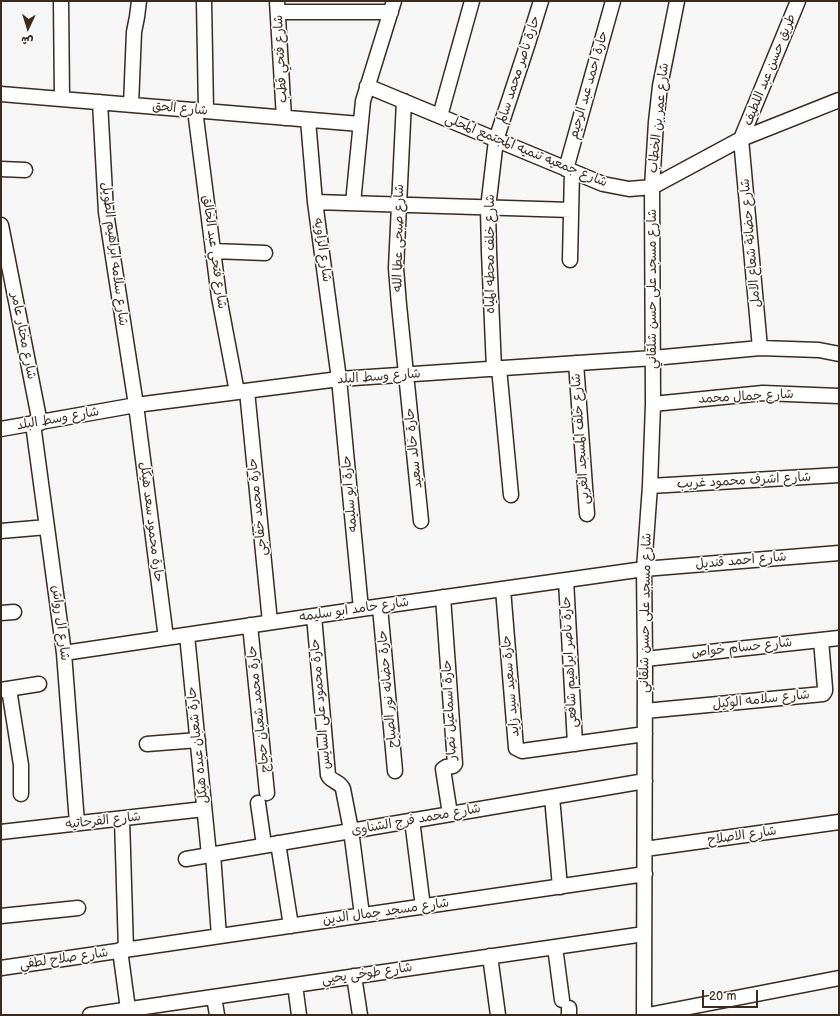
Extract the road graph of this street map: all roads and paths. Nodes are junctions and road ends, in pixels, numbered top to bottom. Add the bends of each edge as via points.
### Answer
1 (61, 1) edge
2 (139, 1) edge
3 (204, 1) edge
4 (472, 1) edge
5 (541, 1) edge
6 (613, 1) edge
7 (677, 1) edge
8 (798, 1) edge
9 (278, 6) edge
10 (393, 6) edge
11 (367, 86) junction
12 (1, 94) edge
13 (62, 99) junction
14 (839, 100) edge
15 (404, 101) junction
16 (100, 102) junction
17 (131, 105) junction
18 (200, 111) junction
19 (440, 116) junction
20 (284, 118) junction
21 (308, 120) junction
22 (360, 124) junction
23 (741, 139) junction
24 (496, 140) junction
25 (1, 169) edge
26 (25, 170) dead end
27 (569, 170) junction
28 (652, 187) junction
29 (315, 202) junction
30 (353, 203) junction
31 (398, 205) junction
32 (488, 208) junction
33 (571, 210) junction
34 (1, 224) edge
35 (213, 251) junction
36 (265, 253) dead end
37 (570, 260) dead end
38 (760, 348) junction
39 (839, 354) edge
40 (653, 358) junction
41 (576, 363) junction
42 (497, 368) junction
43 (407, 374) junction
44 (339, 379) junction
45 (242, 392) junction
46 (839, 396) edge
47 (653, 404) junction
48 (136, 405) junction
49 (36, 424) junction
50 (1, 429) edge
51 (839, 475) edge
52 (650, 486) junction
53 (511, 495) dead end
54 (587, 514) dead end
55 (421, 521) dead end
56 (47, 527) junction
57 (1, 531) edge
58 (839, 553) edge
59 (644, 569) junction
60 (566, 580) junction
61 (503, 589) junction
62 (443, 597) junction
63 (380, 607) junction
64 (361, 609) junction
65 (314, 616) junction
66 (270, 622) junction
67 (250, 625) junction
68 (187, 635) junction
69 (166, 638) junction
70 (839, 638) edge
71 (821, 640) junction
72 (64, 653) junction
73 (645, 659) junction
74 (39, 684) dead end
75 (5, 690) edge
76 (645, 711) junction
77 (645, 734) junction
78 (198, 740) junction
79 (147, 744) dead end
80 (575, 744) junction
81 (395, 771) dead end
82 (645, 781) junction
83 (21, 794) dead end
84 (552, 796) junction
85 (204, 809) junction
86 (450, 814) junction
87 (122, 818) junction
88 (412, 820) junction
89 (839, 822) edge
90 (77, 824) junction
91 (351, 830) junction
92 (1, 832) edge
93 (278, 843) junction
94 (264, 845) junction
95 (645, 849) junction
96 (211, 854) junction
97 (186, 858) dead end
98 (645, 874) junction
99 (560, 886) junction
100 (423, 907) junction
101 (78, 908) dead end
102 (362, 915) junction
103 (1, 916) edge
104 (291, 926) junction
105 (644, 934) junction
106 (219, 936) junction
107 (555, 947) junction
108 (123, 950) junction
109 (490, 956) junction
110 (1, 968) edge
111 (354, 976) junction
112 (839, 978) edge
113 (296, 985) junction
114 (214, 997) junction
115 (567, 1008) edge
116 (128, 1009) junction
117 (156, 1010) edge
118 (90, 1015) edge
119 (217, 1015) edge
120 (299, 1015) edge
121 (360, 1015) edge
122 (498, 1015) edge
123 (644, 1015) edge
124 (648, 1015) edge

1 - 13 street
2 - 17 street via 134,32
3 - 18 street, شارع فتحي عبد الخالق
4 - 19 street
5 - 24 street, حارة ناصر محمد سالم
6 - 27 street, حارة احمد عبد الرحيم
7 - 28 street, شارع عمر بن الخطاب via 660,86
8 - 23 street, طريق حسن عبد اللطيف
9 - 10 street
9 - 20 street, شارع فتحي قطب
10 - 11 street
11 - 15 street, شارع جمعيه تنميه المجتمع المحلى
11 - 22 street
12 - 13 street, شارع الحق
13 - 16 street, شارع الحق
14 - 23 street, شارع جمعيه تنميه المجتمع المحلى
15 - 19 street, شارع جمعيه تنميه المجتمع المحلى
15 - 31 street, شارع صبحى عطا الله
16 - 17 street, شارع الحق
16 - 48 street, شارع سلامه ابراهيم الطويل via 106,212
17 - 18 street, شارع الحق
18 - 20 street, شارع الحق
18 - 35 street, شارع فتحي عبد الخالق
19 - 24 street, شارع جمعيه تنميه المجتمع المحلى
20 - 21 street, شارع الحق
21 - 22 street, شارع الحق
21 - 29 street, شارع الزاويه
22 - 30 street
23 - 28 street, شارع جمعيه تنميه المجتمع المحلى
23 - 38 street, شارع حضانة شعاع الامل
24 - 27 street, شارع جمعيه تنميه المجتمع المحلى
24 - 32 street, شارع خلف محطه المياه
25 - 26 street
27 - 28 street, شارع جمعيه تنميه المجتمع المحلى via 604,184 629,189
27 - 33 street, حارة احمد عبد الرحيم
28 - 40 street, شارع مسجد على حسن شلقاني
29 - 30 street
29 - 44 street, شارع الزاويه
30 - 31 street
31 - 32 street
31 - 43 street, شارع صبحى عطا الله via 396,268
32 - 33 street
32 - 42 street, شارع خلف محطه المياه
33 - 37 street, حارة احمد عبد الرحيم
34 - 49 street, شارع مختار عامر
35 - 36 street
35 - 45 street, شارع فتحي عبد الخالق via 219,297
38 - 39 street, شارع وسط البلد via 819,350
38 - 40 street, شارع وسط البلد
40 - 41 street, شارع وسط البلد
40 - 47 street, شارع مسجد على حسن شلقاني
41 - 42 street, شارع وسط البلد
41 - 54 street, شارع خلف المسجد الغربى
42 - 43 street, شارع وسط البلد
42 - 53 street, شارع خلف محطه المياه
43 - 44 street, شارع وسط البلد
43 - 55 street, حارة خالد سعيد
44 - 45 street, شارع وسط البلد
44 - 64 street, حارة ابو سليمه
45 - 48 street, شارع وسط البلد
45 - 66 street, حارة محمد خفاجى
46 - 47 street, شارع جمال محمد via 763,393
47 - 52 street, شارع مسجد على حسن شلقاني
48 - 49 street, شارع وسط البلد
48 - 69 street, حارة محمود سعد هيكل
49 - 50 street, شارع وسط البلد
49 - 56 street, شارع ال رواش
51 - 52 street, شارع اشرف محمود غريب
52 - 59 street, شارع مسجد على حسن شلقاني
56 - 57 street
56 - 72 street, شارع ال رواش
58 - 59 street, شارع احمد قنديل
59 - 60 street, شارع حامد ابو سليمه
59 - 73 street, شارع مسجد على حسن شلقاني
60 - 61 street, شارع حامد ابو سليمه
60 - 80 street, حارة ناصر ابراهيم شافعى
61 - 62 street, شارع حامد ابو سليمه
61 - 80 street, حارة سعيد سيد زايد via 516,748 522,752
62 - 63 street, شارع حامد ابو سليمه
62 - 86 street, حارة اسماعيل نصار via 455,764 443,769
63 - 64 street, شارع حامد ابو سليمه
63 - 81 street, حارة حضانه نور الصباح
64 - 65 street, شارع حامد ابو سليمه
65 - 66 street, شارع حامد ابو سليمه
65 - 91 street, حارة محمود على السايس via 328,775 343,787
66 - 67 street, شارع حامد ابو سليمه
67 - 68 street, شارع حامد ابو سليمه
67 - 94 street, حارة محمد شعبان حجاج
68 - 69 street, شارع حامد ابو سليمه
68 - 78 street, حارة شعبان عبده هيكل
69 - 72 street, شارع حامد ابو سليمه
70 - 71 street, شارع حسام خواص
71 - 73 street, شارع حسام خواص
71 - 76 street, شارع سلامه الوكيل via 825,688 823,694
72 - 90 street, شارع ال رواش
73 - 76 street, شارع مسجد على حسن شلقاني
74 - 75 street
75 - 83 street via 21,765
76 - 77 street, شارع مسجد على حسن شلقاني
77 - 80 street, حارة سعيد سيد زايد
77 - 82 street, شارع مسجد على حسن شلقاني
78 - 79 street
78 - 85 street, حارة شعبان عبده هيكل
82 - 84 street, شارع محمد فرج الشناوى
82 - 95 street, شارع مسجد على حسن شلقاني
84 - 86 street, شارع محمد فرج الشناوى
84 - 99 street
85 - 87 street, شارع الفرحاتيه
85 - 96 street, حارة شعبان عبده هيكل
86 - 88 street, شارع محمد فرج الشناوى
87 - 90 street, شارع الفرحاتيه
87 - 108 street
88 - 91 street, شارع محمد فرج الشناوى
88 - 100 street
89 - 95 street, شارع الاصلاح
90 - 92 street, شارع الفرحاتيه
91 - 93 street, شارع محمد فرج الشناوى
91 - 102 street, حارة محمود على السايس
93 - 94 street, شارع محمد فرج الشناوى
93 - 104 street
94 - 96 street, شارع محمد فرج الشناوى
95 - 98 street, شارع مسجد على حسن شلقاني
96 - 97 street, شارع محمد فرج الشناوى
96 - 106 street, حارة شعبان عبده هيكل
98 - 99 street, شارع مسجد جمال الدين
98 - 105 street, شارع مسجد على حسن شلقاني
99 - 100 street, شارع مسجد جمال الدين
100 - 102 street, شارع مسجد جمال الدين
101 - 103 street
102 - 104 street, شارع مسجد جمال الدين
104 - 106 street, شارع مسجد جمال الدين
105 - 107 street, شارع طوخى يحيي
105 - 123 street, شارع مسجد على حسن شلقاني
106 - 108 street, شارع مسجد جمال الدين
107 - 109 street, شارع طوخى يحيي
107 - 115 street
108 - 110 street, شارع صلاح لطفي
108 - 116 street
109 - 111 street, شارع طوخى يحيي
109 - 122 street
111 - 113 street, شارع طوخى يحيي
111 - 121 street
112 - 124 street
113 - 114 street, شارع طوخى يحيي
113 - 120 street
114 - 117 street, شارع طوخى يحيي
114 - 119 street
116 - 117 street, شارع طوخى يحيي
116 - 118 street, شارع طوخى يحيي

